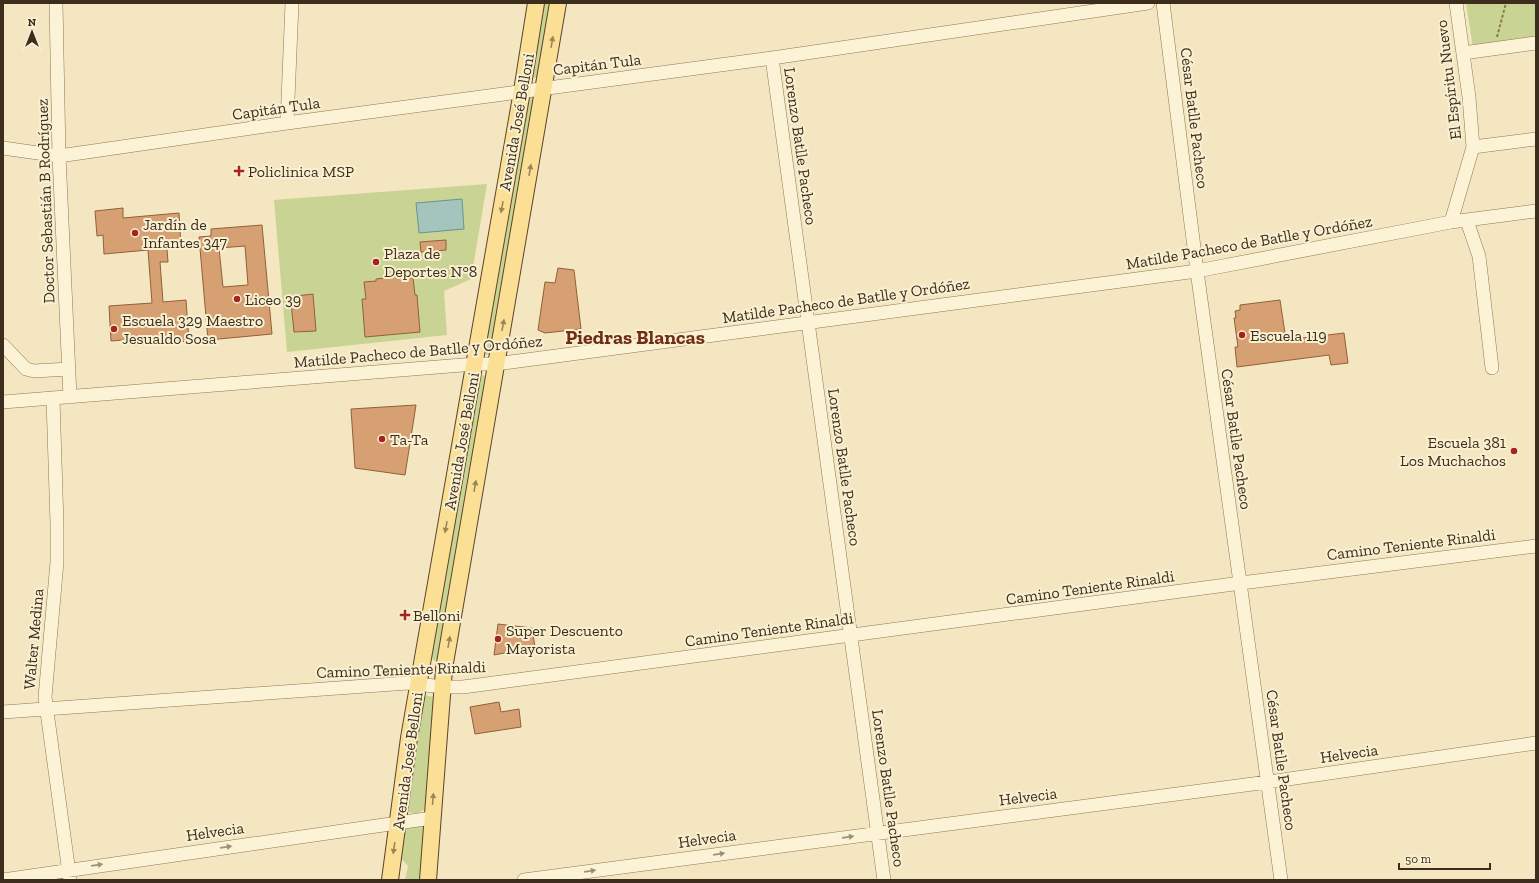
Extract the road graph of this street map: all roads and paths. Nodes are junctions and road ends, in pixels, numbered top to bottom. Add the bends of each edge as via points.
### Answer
1 (56, 3) edge
2 (292, 3) edge
3 (536, 3) edge
4 (558, 3) edge
5 (1148, 3) edge
6 (1163, 3) edge
7 (1456, 3) edge
8 (1506, 3) edge
9 (1536, 43) edge
10 (1493, 49) junction
11 (1462, 53) junction
12 (772, 58) junction
13 (544, 88) junction
14 (522, 91) junction
15 (287, 123) junction
16 (1536, 139) edge
17 (1474, 147) junction
18 (3, 148) edge
19 (59, 156) junction
20 (1536, 211) edge
21 (1467, 221) junction
22 (1451, 222) junction
23 (1197, 272) junction
24 (808, 323) junction
25 (3, 345) edge
26 (474, 364) junction
27 (496, 364) junction
28 (1492, 368) dead end
29 (69, 369) junction
30 (70, 397) junction
31 (53, 399) junction
32 (3, 402) edge
33 (1536, 546) edge
34 (1240, 583) junction
35 (851, 636) junction
36 (418, 683) junction
37 (443, 687) junction
38 (46, 709) junction
39 (3, 712) edge
40 (1536, 743) edge
41 (1268, 782) junction
42 (432, 818) junction
43 (397, 822) junction
44 (878, 833) junction
45 (69, 875) edge
46 (3, 880) edge
47 (390, 880) edge
48 (428, 880) edge
49 (524, 880) edge
50 (884, 880) edge
51 (1281, 880) edge

1 - 19 street, Doctor Sebastián B Rodríguez
2 - 15 street
3 - 14 main road, Avenida José Belloni
13 -> 4 main road, Avenida José Belloni
5 - 12 street, Capitán Tula
6 - 23 street, César Batlle Pacheco
7 - 11 street, El Espíritu Nuevo
8 - 10 path
9 - 10 street
10 - 11 street
11 - 17 street, El Espíritu Nuevo
12 - 13 street, Capitán Tula
12 - 24 street, Lorenzo Batlle Pacheco
13 - 14 street, Capitán Tula
27 -> 13 main road, Avenida José Belloni
14 - 15 street, Capitán Tula
14 -> 26 main road, Avenida José Belloni
15 - 19 street, Capitán Tula
16 - 17 street
17 - 22 street, El Espíritu Nuevo
18 - 19 street, Capitán Tula
19 - 29 street, Doctor Sebastián B Rodríguez
20 - 21 street, Matilde Pacheco de Batlle y Ordóñez
21 - 22 street, Matilde Pacheco de Batlle y Ordóñez
21 - 28 street via 1479,256
22 - 23 street, Matilde Pacheco de Batlle y Ordóñez
23 - 24 street, Matilde Pacheco de Batlle y Ordóñez
23 - 34 street, César Batlle Pacheco
24 - 27 street, Matilde Pacheco de Batlle y Ordóñez
24 - 35 street, Lorenzo Batlle Pacheco
25 - 29 street via 26,369
26 - 27 street, Matilde Pacheco de Batlle y Ordóñez
26 - 30 street, Matilde Pacheco de Batlle y Ordóñez
26 -> 36 main road, Avenida José Belloni
37 -> 27 main road, Avenida José Belloni
29 - 30 street, Doctor Sebastián B Rodríguez
30 - 31 street, Matilde Pacheco de Batlle y Ordóñez
31 - 32 street, Matilde Pacheco de Batlle y Ordóñez
31 - 38 street, Walter Medina via 57,562
33 - 34 street, Camino Teniente Rinaldi
34 - 35 street, Camino Teniente Rinaldi
34 - 41 street, César Batlle Pacheco
35 - 37 street, Camino Teniente Rinaldi via 471,686
35 - 44 street, Lorenzo Batlle Pacheco
36 - 37 street, Camino Teniente Rinaldi
36 - 38 street, Camino Teniente Rinaldi
36 - 43 main road, Avenida José Belloni
42 -> 37 main road, Avenida José Belloni
38 - 39 street, Camino Teniente Rinaldi
38 - 45 street, Walter Medina
40 - 41 street, Helvecia
41 - 44 street, Helvecia
41 - 51 street, César Batlle Pacheco
42 - 43 street, Helvecia
42 - 48 main road, Avenida José Belloni
45 -> 43 street, Helvecia
43 -> 47 main road, Avenida José Belloni
49 -> 44 street, Helvecia
44 - 50 street, Lorenzo Batlle Pacheco
45 - 46 street, Helvecia

